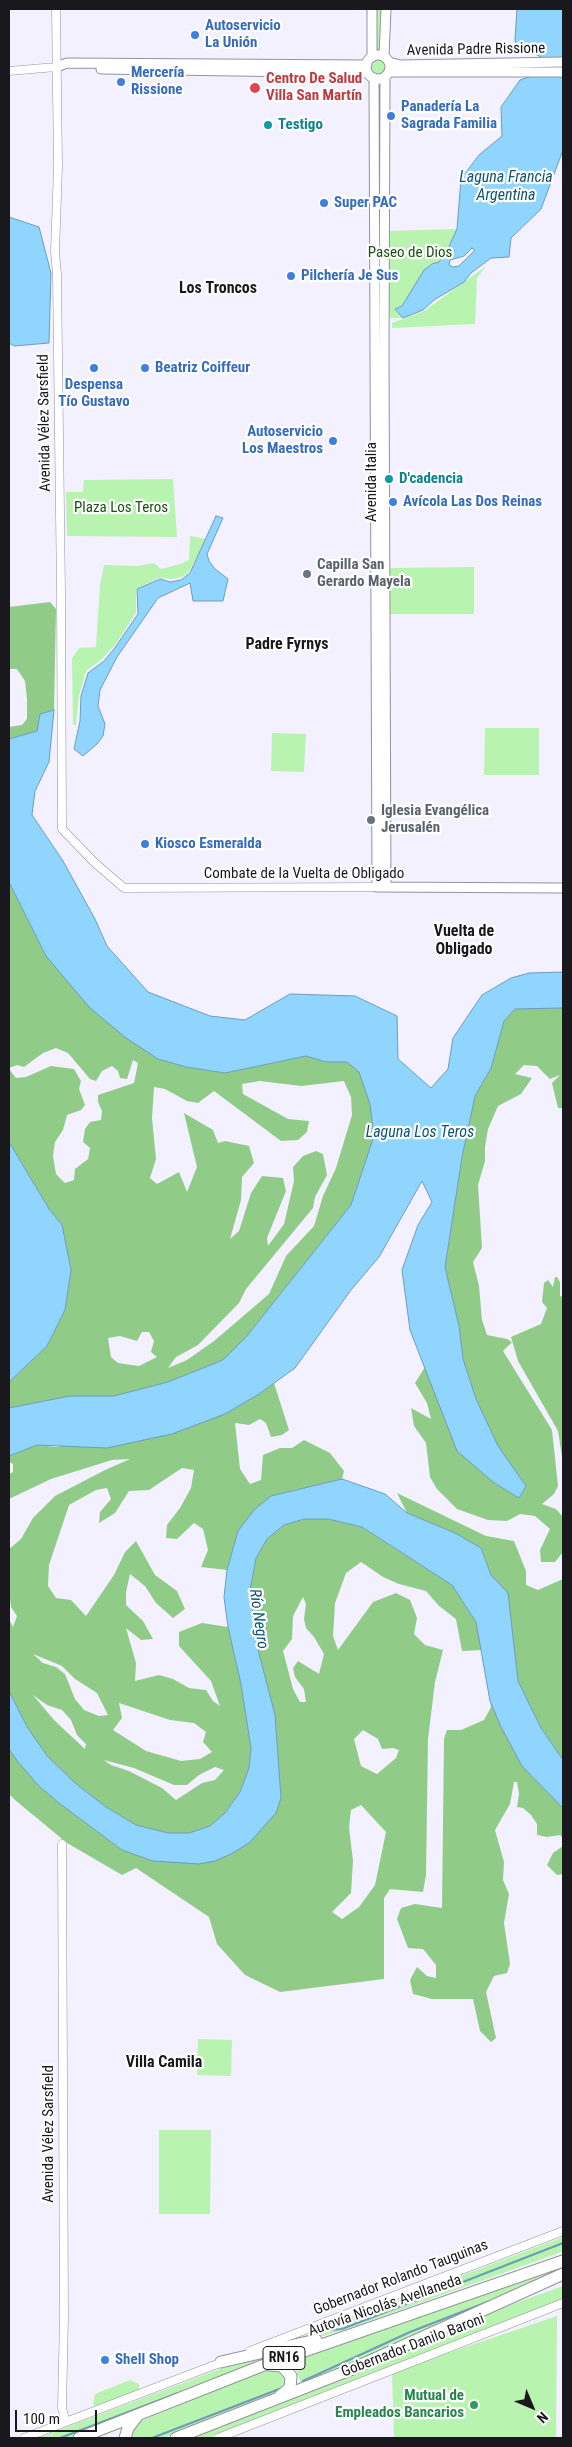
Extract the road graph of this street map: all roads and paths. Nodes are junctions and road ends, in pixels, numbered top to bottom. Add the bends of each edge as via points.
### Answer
1 (56, 9) edge
2 (372, 9) edge
3 (386, 9) edge
4 (387, 60) junction
5 (58, 67) junction
6 (562, 67) edge
7 (370, 68) junction
8 (9, 71) edge
9 (387, 75) junction
10 (66, 835) joint
11 (382, 887) junction
12 (563, 888) edge
13 (62, 1844) dead end
14 (563, 2231) edge
15 (563, 2255) edge
16 (563, 2261) edge
17 (563, 2274) edge
18 (563, 2279) edge
19 (491, 2286) junction
20 (520, 2294) junction
21 (563, 2303) edge
22 (374, 2326) junction
23 (221, 2362) junction
24 (264, 2365) junction
25 (275, 2400) junction
26 (139, 2414) junction
27 (66, 2422) junction
28 (24, 2438) edge
29 (79, 2438) edge
30 (125, 2438) edge
31 (176, 2438) edge
32 (218, 2438) edge

1 - 5 street, Avenida Vélez Sarsfield
2 - 7 main road, Avenida Italia
3 - 4 main road
4 - 6 main road, Avenida Padre Rissione via 400,65 543,62
4 - 7 main road, Avenida Padre Rissione
4 - 9 main road, Avenida Italia
5 - 7 main road via 76,63
5 - 8 street
5 - 10 street, Avenida Vélez Sarsfield via 55,252 61,781 62,829
6 - 9 main road, Avenida Padre Rissione via 544,72
7 - 9 main road, Avenida Padre Rissione
7 - 11 main road, Avenida Italia
9 - 11 main road, Avenida Italia
10 - 11 street, Combate de la Vuelta de Obligado via 124,888
11 - 12 main road, Combate de la Vuelta de Obligado
13 - 27 street, Avenida Vélez Sarsfield via 62,2408
14 - 23 street, Gobernador Rolando Tauguinas
15 - 19 highway
16 - 19 highway, Autovía Nicolás Avellaneda / RN16
17 - 20 highway, RN16
18 - 20 highway
19 - 22 highway, Autovía Nicolás Avellaneda / RN16
20 - 25 highway, RN16
21 - 32 street, Gobernador Danilo Baroni
22 - 23 highway
22 - 24 highway, Autovía Nicolás Avellaneda / RN16
23 - 27 street, Gobernador Rolando Tauguinas
24 - 25 highway via 282,2366 291,2376 290,2388
24 - 26 highway, Autovía Nicolás Avellaneda / RN16
25 - 31 highway, RN16
26 - 29 highway, Autovía Nicolás Avellaneda / RN16
26 - 30 highway
27 - 28 street, Gobernador Rolando Tauguinas

